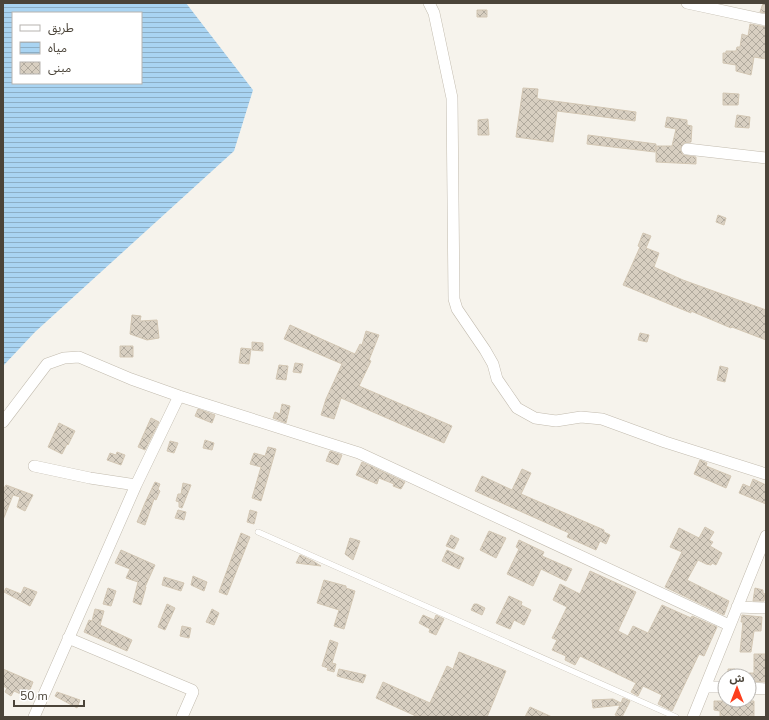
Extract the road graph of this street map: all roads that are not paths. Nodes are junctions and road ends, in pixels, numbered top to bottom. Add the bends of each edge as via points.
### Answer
1 (429, 3) edge
2 (687, 3) edge
3 (766, 20) edge
4 (687, 149) dead end
5 (766, 158) edge
6 (179, 396) junction
7 (3, 422) edge
8 (34, 466) dead end
9 (766, 474) edge
10 (136, 485) junction
11 (258, 532) dead end
12 (766, 536) edge
13 (737, 607) junction
14 (766, 608) edge
15 (729, 626) junction
16 (68, 638) junction
17 (706, 686) junction
18 (717, 687) edge
19 (696, 714) edge
20 (34, 717) edge
21 (182, 717) edge
22 (676, 717) edge

1 - 9 street via 434,13 452,98 454,299 457,309 485,350 497,378 517,408 535,418 556,421 581,417 602,419
2 - 3 street
4 - 5 street
6 - 7 street via 74,356 47,364
6 - 10 street
6 - 15 street via 359,453
8 - 10 street
10 - 16 street
11 - 22 lane
12 - 13 street
13 - 14 street
13 - 15 street
15 - 17 street
16 - 20 street
16 - 21 street via 192,690
17 - 18 street
17 - 19 street

